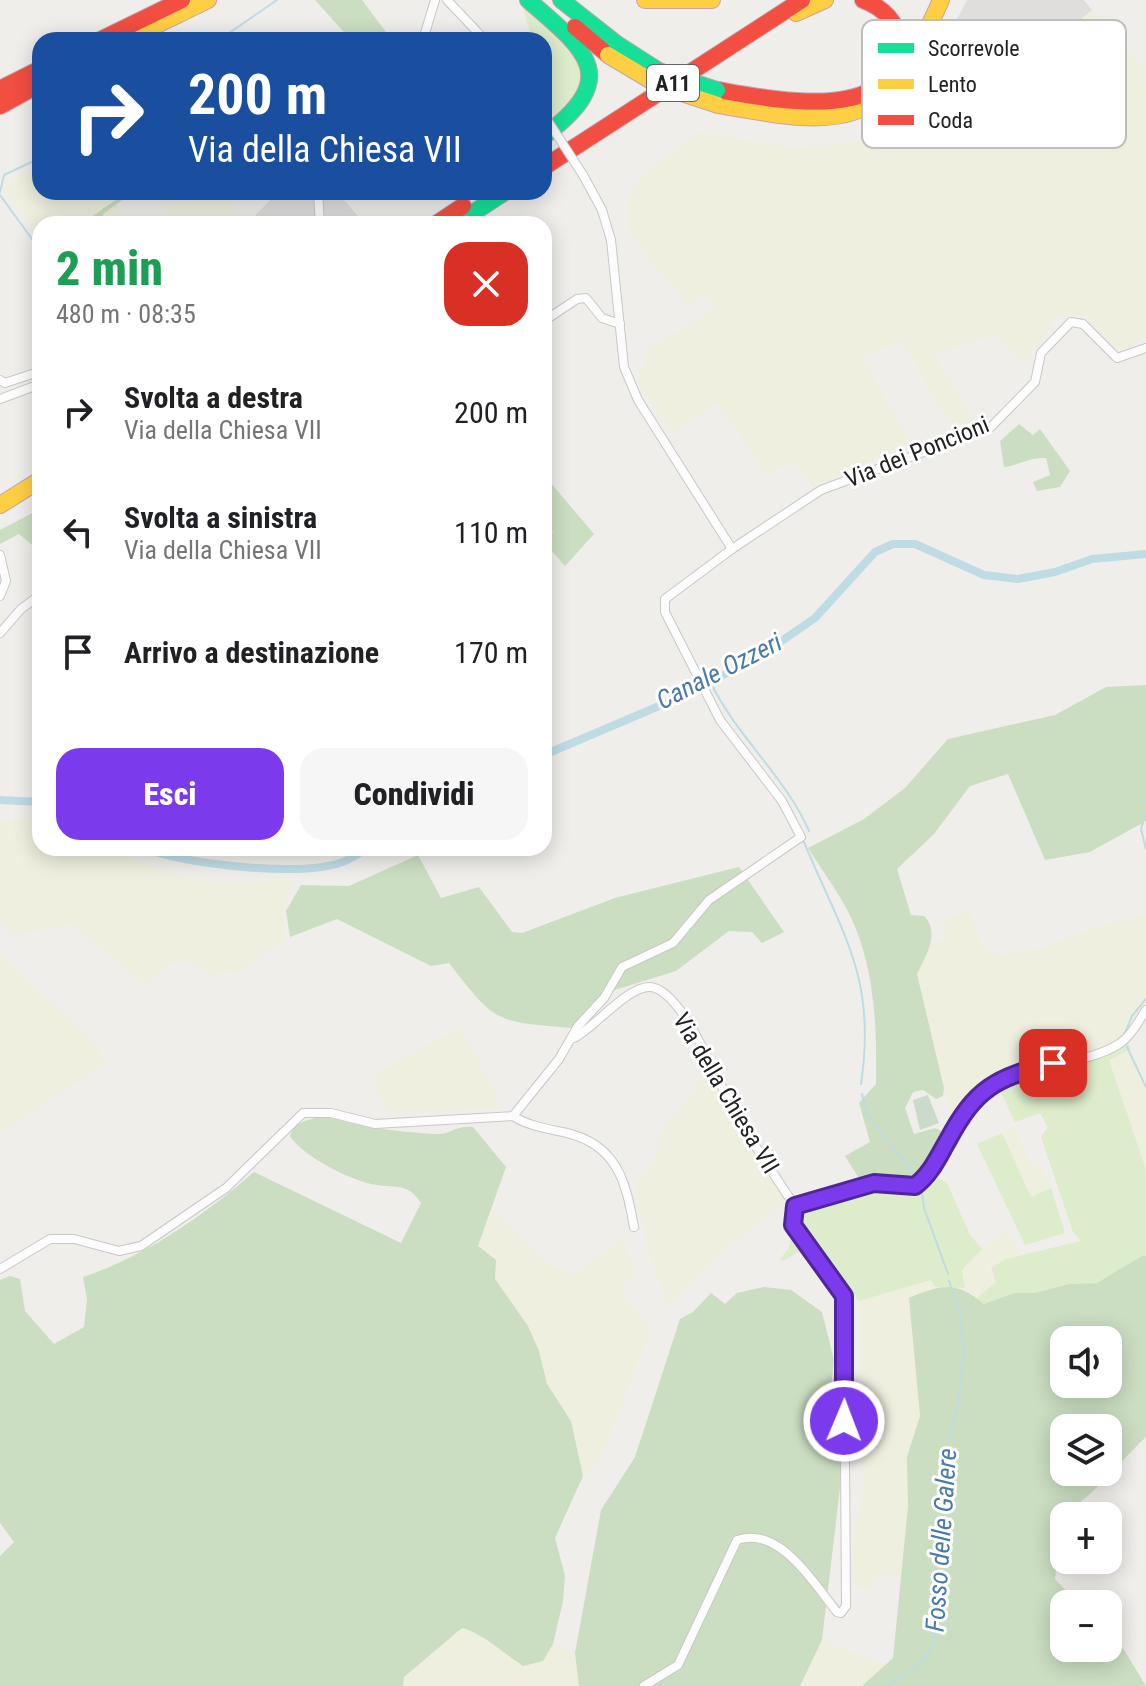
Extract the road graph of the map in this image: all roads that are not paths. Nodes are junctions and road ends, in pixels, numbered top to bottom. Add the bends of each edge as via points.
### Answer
1 (182, 0) edge
2 (208, 0) edge
3 (435, 0) edge
4 (447, 0) edge
5 (528, 0) edge
6 (543, 0) edge
7 (561, 0) edge
8 (645, 0) edge
9 (712, 0) edge
10 (782, 0) edge
11 (802, 0) edge
12 (825, 0) edge
13 (863, 0) edge
14 (941, 0) edge
15 (891, 20) edge
16 (933, 20) edge
17 (116, 32) edge
18 (142, 32) edge
19 (425, 32) edge
20 (477, 32) edge
21 (612, 50) junction
22 (713, 57) junction
23 (32, 73) edge
24 (32, 87) edge
25 (0, 89) edge
26 (862, 94) edge
27 (717, 97) junction
28 (0, 104) edge
29 (862, 109) edge
30 (552, 127) edge
31 (552, 130) edge
32 (552, 149) edge
33 (552, 162) edge
34 (458, 200) edge
35 (473, 200) edge
36 (493, 200) edge
37 (437, 216) edge
38 (448, 216) edge
39 (468, 216) edge
40 (552, 316) edge
41 (620, 324) junction
42 (1146, 348) edge
43 (32, 374) edge
44 (0, 380) edge
45 (32, 387) edge
46 (0, 399) edge
47 (32, 485) edge
48 (32, 498) edge
49 (0, 505) edge
50 (0, 519) edge
51 (732, 549) junction
52 (2, 557) edge
53 (0, 596) edge
54 (32, 601) edge
55 (0, 633) edge
56 (1146, 1010) edge
57 (574, 1039) junction
58 (513, 1116) junction
59 (795, 1206) junction
60 (634, 1227) dead end
61 (0, 1269) edge
62 (644, 1686) edge

1 - 17 highway
2 - 18 highway
3 - 19 street
4 - 20 street
5 - 31 highway via 574,39 590,74 578,112
6 - 21 highway
7 - 21 highway
8 - 9 highway
10 - 32 highway, A11
11 - 22 highway, A11
12 - 22 highway
13 - 15 highway
14 - 16 highway
21 - 27 highway, bridge via 660,86
22 - 33 highway, A11
23 - 25 highway
24 - 28 highway
26 - 27 highway via 835,101
27 - 29 highway via 814,120
30 - 41 street, bridge via 602,210 611,240
34 - 37 highway
35 - 38 highway
36 - 39 highway
40 - 41 street via 586,298 602,318
41 - 51 street via 624,367 638,400
42 - 51 street, Via dei Poncioni via 1117,358 1083,324 1071,322 1041,353 1035,382 991,427 821,490
43 - 44 street
45 - 46 street
47 - 49 highway
48 - 50 highway
51 - 57 street via 665,599 665,612 720,720 782,801 801,837 709,900 673,943 622,967
52 - 53 street via 6,581
54 - 55 street
56 - 59 street via 1128,1037 1109,1049 1033,1068 976,1096 931,1171 915,1186 874,1183
57 - 58 street
57 - 59 street, Via della Chiesa VII via 634,991 662,991 692,1029 733,1111
58 - 60 street via 586,1138 606,1152 629,1192
58 - 61 street via 375,1124 331,1113 303,1113 226,1188 141,1246 119,1251 74,1239 50,1239
59 - 62 street via 793,1225 844,1296 847,1604 837,1612 810,1573 768,1541 737,1540 678,1665

